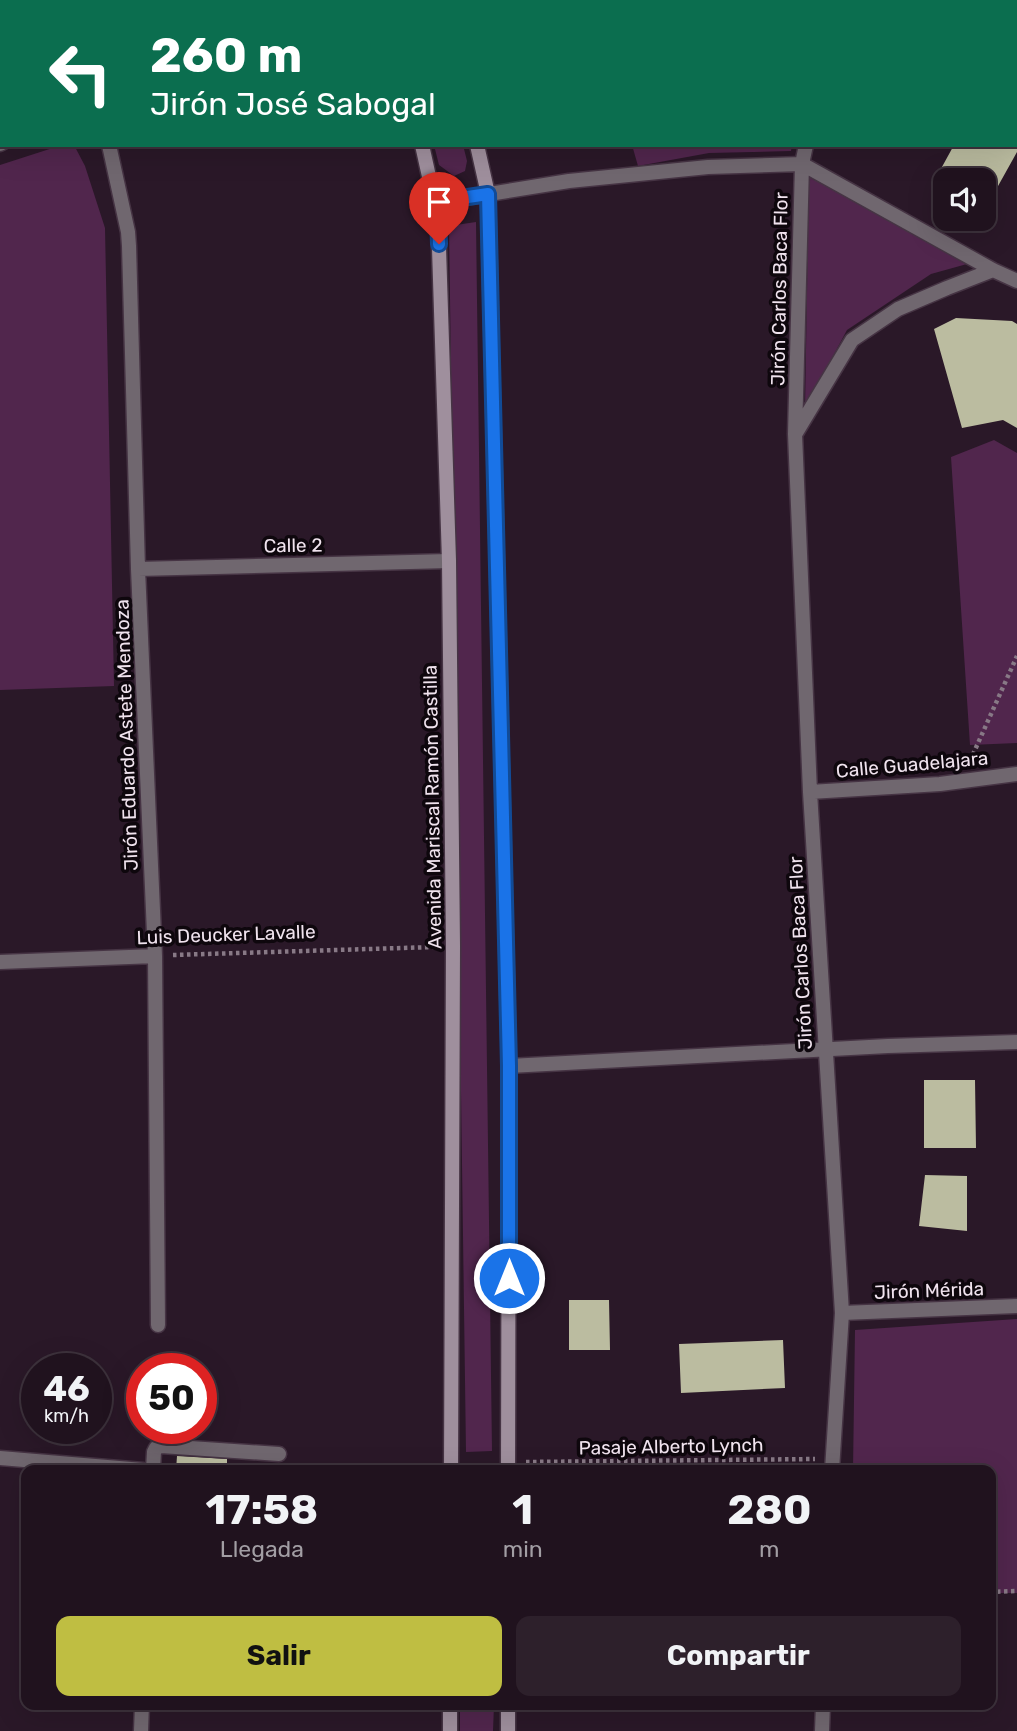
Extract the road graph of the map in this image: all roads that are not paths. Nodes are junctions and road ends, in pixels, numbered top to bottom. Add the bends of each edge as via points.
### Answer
1 (109, 147) edge
2 (422, 147) edge
3 (477, 147) edge
4 (806, 147) edge
5 (802, 164) junction
6 (488, 194) junction
7 (434, 202) junction
8 (993, 270) junction
9 (1017, 281) edge
10 (795, 434) junction
11 (449, 561) junction
12 (138, 569) junction
13 (1017, 774) edge
14 (810, 792) junction
15 (155, 956) junction
16 (0, 962) edge
17 (1017, 1042) edge
18 (825, 1049) junction
19 (509, 1066) junction
20 (1017, 1306) edge
21 (842, 1313) junction
22 (158, 1325) dead end
23 (279, 1454) dead end
24 (0, 1458) edge
25 (833, 1464) edge
26 (83, 1465) edge
27 (153, 1465) edge
28 (451, 1465) edge
29 (508, 1465) edge
30 (142, 1710) edge
31 (450, 1710) edge
32 (508, 1710) edge
33 (823, 1710) edge
34 (141, 1731) edge
35 (450, 1731) edge
36 (508, 1731) edge
37 (822, 1731) edge

1 - 12 street, Jirón Eduardo Astete Mendoza via 128,232
2 - 7 main road, Avenida Mariscal Ramón Castilla
3 - 6 main road
4 - 5 street, Jirón Carlos Baca Flor
5 - 6 street via 708,167
5 - 8 street
5 - 10 street, Jirón Carlos Baca Flor
6 - 7 street
6 - 19 main road
7 - 11 main road, Avenida Mariscal Ramón Castilla
8 - 9 street
8 - 10 street via 898,309 852,340
10 - 14 street, Jirón Carlos Baca Flor
11 - 12 street, Calle 2
11 - 28 main road, Avenida Mariscal Ramón Castilla
12 - 15 street, Jirón Eduardo Astete Mendoza
13 - 14 street, Calle Guadelajara
14 - 18 street, Jirón Carlos Baca Flor
15 - 16 street, Luis Deucker Lavalle
15 - 22 street, Jirón Eduardo Astete Mendoza
17 - 18 street
18 - 19 street
18 - 21 street, Jirón Carlos Baca Flor
19 - 29 main road
20 - 21 street, Jirón Mérida
21 - 25 street, Jirón Carlos Baca Flor
23 - 27 street via 161,1447 154,1452
24 - 26 street
30 - 34 street
31 - 35 main road
32 - 36 main road
33 - 37 street

